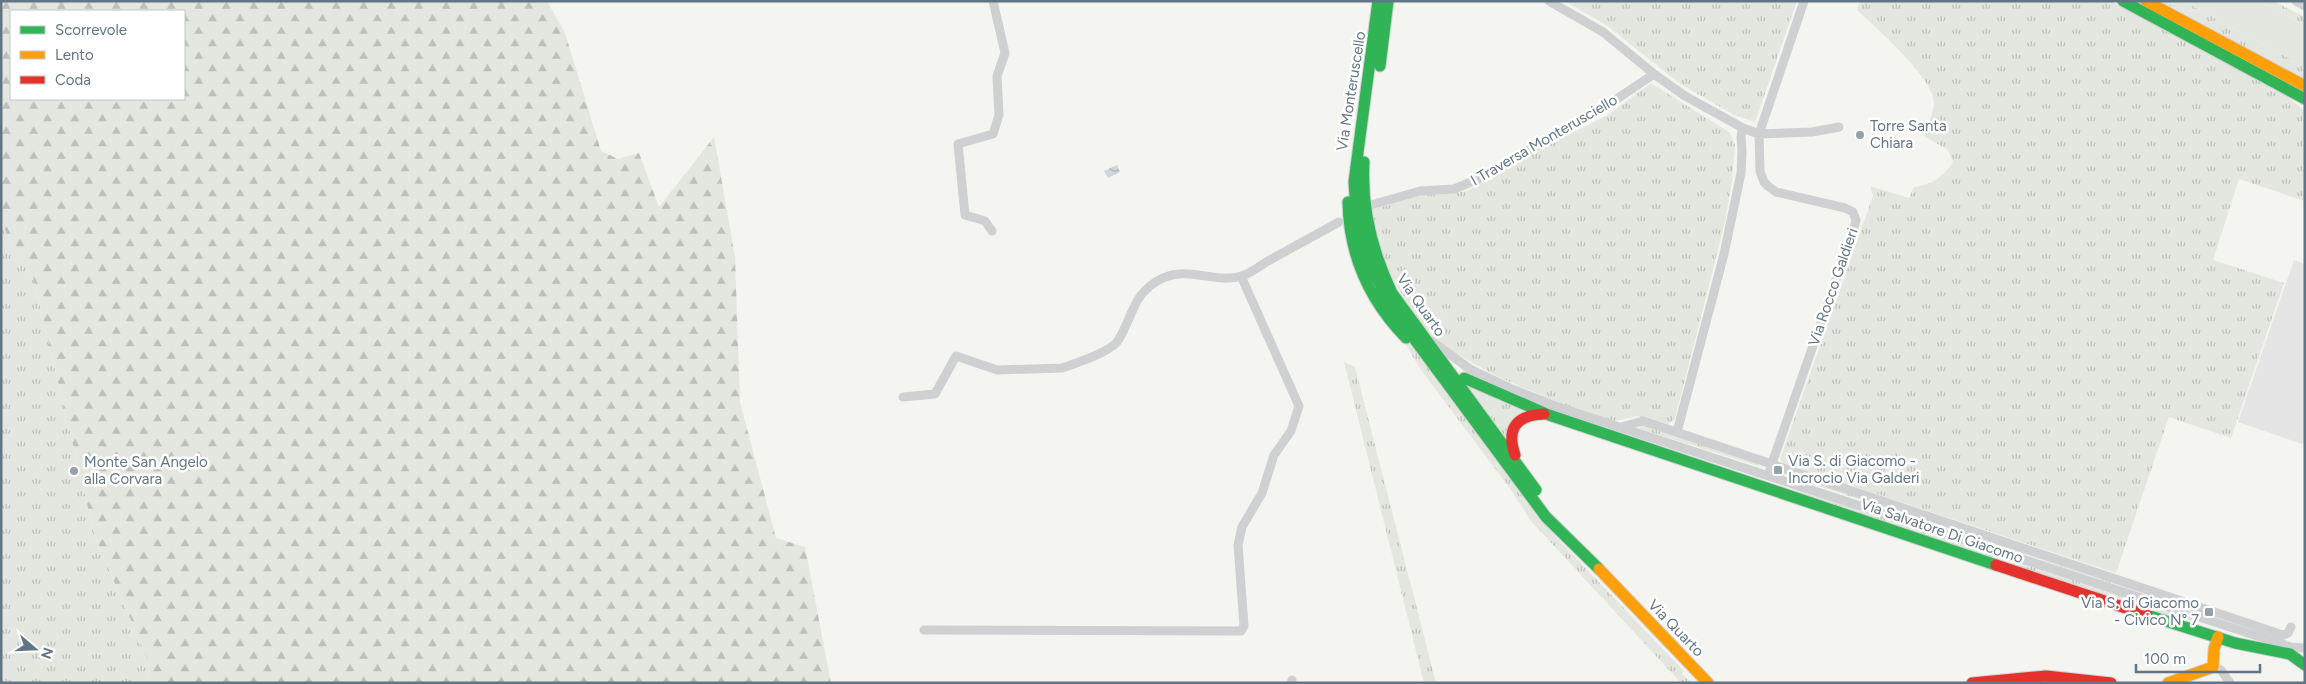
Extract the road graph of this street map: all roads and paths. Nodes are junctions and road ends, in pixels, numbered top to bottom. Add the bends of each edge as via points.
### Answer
1 (993, 1) edge
2 (1378, 1) edge
3 (1388, 1) edge
4 (1550, 1) edge
5 (1804, 1) edge
6 (2123, 1) edge
7 (2146, 1) edge
8 (2296, 1) edge
9 (2305, 6) edge
10 (1654, 74) junction
11 (2305, 86) edge
12 (2305, 99) edge
13 (1743, 128) junction
14 (1839, 128) dead end
15 (1758, 134) junction
16 (1354, 186) junction
17 (1371, 205) dead end
18 (1339, 222) dead end
19 (992, 231) dead end
20 (1241, 276) junction
21 (1406, 338) dead end
22 (1426, 338) junction
23 (1464, 378) dead end
24 (903, 397) dead end
25 (1549, 414) junction
26 (1621, 427) junction
27 (1677, 432) junction
28 (1516, 462) junction
29 (1772, 464) junction
30 (1768, 474) junction
31 (1764, 486) junction
32 (1561, 530) junction
33 (2291, 627) dead end
34 (924, 630) dead end
35 (2239, 630) junction
36 (2218, 637) junction
37 (2235, 643) junction
38 (2304, 648) edge
39 (2303, 664) edge
40 (2213, 667) junction
41 (1708, 683) edge
42 (1972, 683) edge
43 (2111, 683) edge
44 (2168, 683) edge
45 (2230, 683) edge

1 - 19 street via 1005,53 998,76 999,115 993,134 958,144 965,215 985,221
2 - 16 main road, Via Monteruscello
3 - 22 main road, Via Quarto via 1365,147 1363,200 1372,246 1385,278
4 - 10 street via 1603,32
5 - 15 street
6 - 12 main road
7 - 11 main road
8 - 9 street
10 - 13 street via 1685,96
10 - 17 street, I Traversa Monterusciello via 1602,109 1476,180 1454,189 1420,191
13 - 15 street
13 - 27 street via 1742,162 1728,236
14 - 15 street
15 - 29 street, Via Rocco Galdieri via 1760,171 1768,186 1776,192 1850,209 1856,220
16 - 21 main road via 1348,198 1347,219 1354,253 1381,310
16 - 32 main road, Via Quarto via 1364,250 1387,301 1535,503
18 - 20 street
20 - 24 street via 1219,277 1184,272 1162,279 1137,298 1113,346 1071,365 1053,369 997,370 956,356 935,394
20 - 34 street via 1299,406 1292,431 1274,455 1262,493 1242,527 1238,545 1244,626 1241,631
22 - 26 street, Via Salvatore Di Giacomo via 1470,369 1512,389
22 - 28 main road, Via Quarto
23 - 25 main road, Via Salvatore Di Giacomo
25 - 28 main road via 1527,415 1516,424 1511,441
25 - 31 main road, Via Salvatore Di Giacomo
26 - 27 street, Via Salvatore Di Giacomo via 1643,421
26 - 30 street, Via Salvatore Di Giacomo
27 - 29 street, Via Salvatore Di Giacomo
28 - 32 main road, Via Quarto
29 - 30 street, Via Rocco Galdieri
29 - 33 street, Via Salvatore Di Giacomo via 2283,635
30 - 31 street, Via Rocco Galdieri
30 - 35 street, Via Salvatore Di Giacomo
31 - 36 main road, Via Salvatore Di Giacomo
32 - 41 main road, Via Quarto
35 - 37 street
35 - 38 street, Via Salvatore Di Giacomo via 2291,647
36 - 37 main road, Via Salvatore Di Giacomo
36 - 40 main road
37 - 39 main road, Via Salvatore Di Giacomo via 2290,654
38 - 39 street via 2300,653
40 - 44 main road
40 - 45 street via 2221,670
42 - 43 main road via 2046,676

